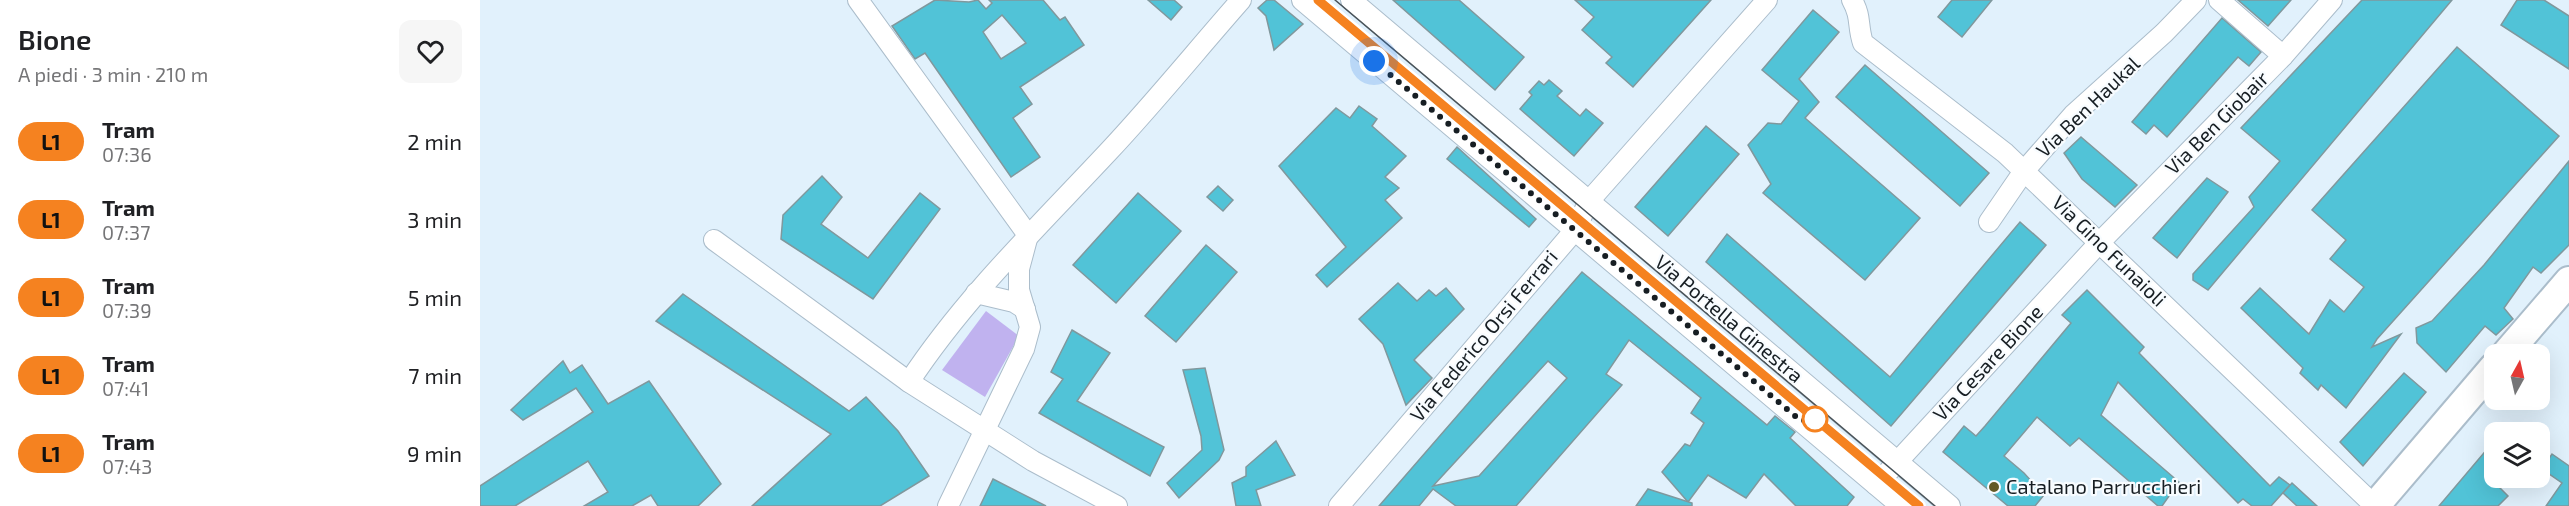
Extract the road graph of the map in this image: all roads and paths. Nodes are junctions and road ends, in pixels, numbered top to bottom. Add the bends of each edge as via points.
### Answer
1 (858, 0) edge
2 (1241, 0) edge
3 (1302, 0) edge
4 (1352, 0) edge
5 (1767, 0) edge
6 (1852, 0) edge
7 (2196, 0) edge
8 (2218, 0) edge
9 (2332, 0) edge
10 (2283, 56) junction
11 (2024, 171) junction
12 (1589, 201) junction
13 (1989, 222) dead end
14 (1575, 230) junction
15 (1028, 236) junction
16 (714, 240) dead end
17 (2100, 242) junction
18 (2569, 281) edge
19 (976, 293) junction
20 (1025, 309) junction
21 (2515, 344) edge
22 (2484, 380) edge
23 (909, 382) junction
24 (984, 431) junction
25 (1897, 460) junction
26 (1920, 480) junction
27 (1876, 485) junction
28 (1899, 505) edge
29 (948, 506) edge
30 (1117, 506) edge
31 (1339, 506) edge
32 (1950, 506) edge
33 (2375, 506) edge

1 - 15 street
2 - 15 street via 1110,150
3 - 14 street, Via Portella Ginestra
4 - 12 street, Via Portella Ginestra
5 - 12 street, Via Federico Orsi Ferrari
6 - 11 street, Via Gino Funaioli via 1860,14 1863,43
7 - 11 street, Via Ben Haukal via 2073,115
8 - 10 street
9 - 10 street, Via Ben Giobair
10 - 17 street, Via Ben Giobair
11 - 13 street, Via Ben Haukal
11 - 17 street, Via Gino Funaioli
12 - 14 street, Via Federico Orsi Ferrari
12 - 25 street, Via Portella Ginestra
14 - 27 street, Via Portella Ginestra
14 - 31 street, Via Federico Orsi Ferrari
15 - 19 street
15 - 20 street via 1019,269 1019,290
16 - 23 street
17 - 25 street, Via Cesare Bione
17 - 33 street, Via Gino Funaioli
18 - 21 street
19 - 20 street via 1005,299
19 - 23 street
20 - 24 street via 1030,327 1024,349
22 - 33 street
23 - 24 street
24 - 29 street
24 - 30 street
25 - 26 street, Via Portella Ginestra
25 - 27 street, Via Cesare Bione
26 - 28 street
26 - 32 street, Via Portella Ginestra
27 - 28 street, Via Portella Ginestra

